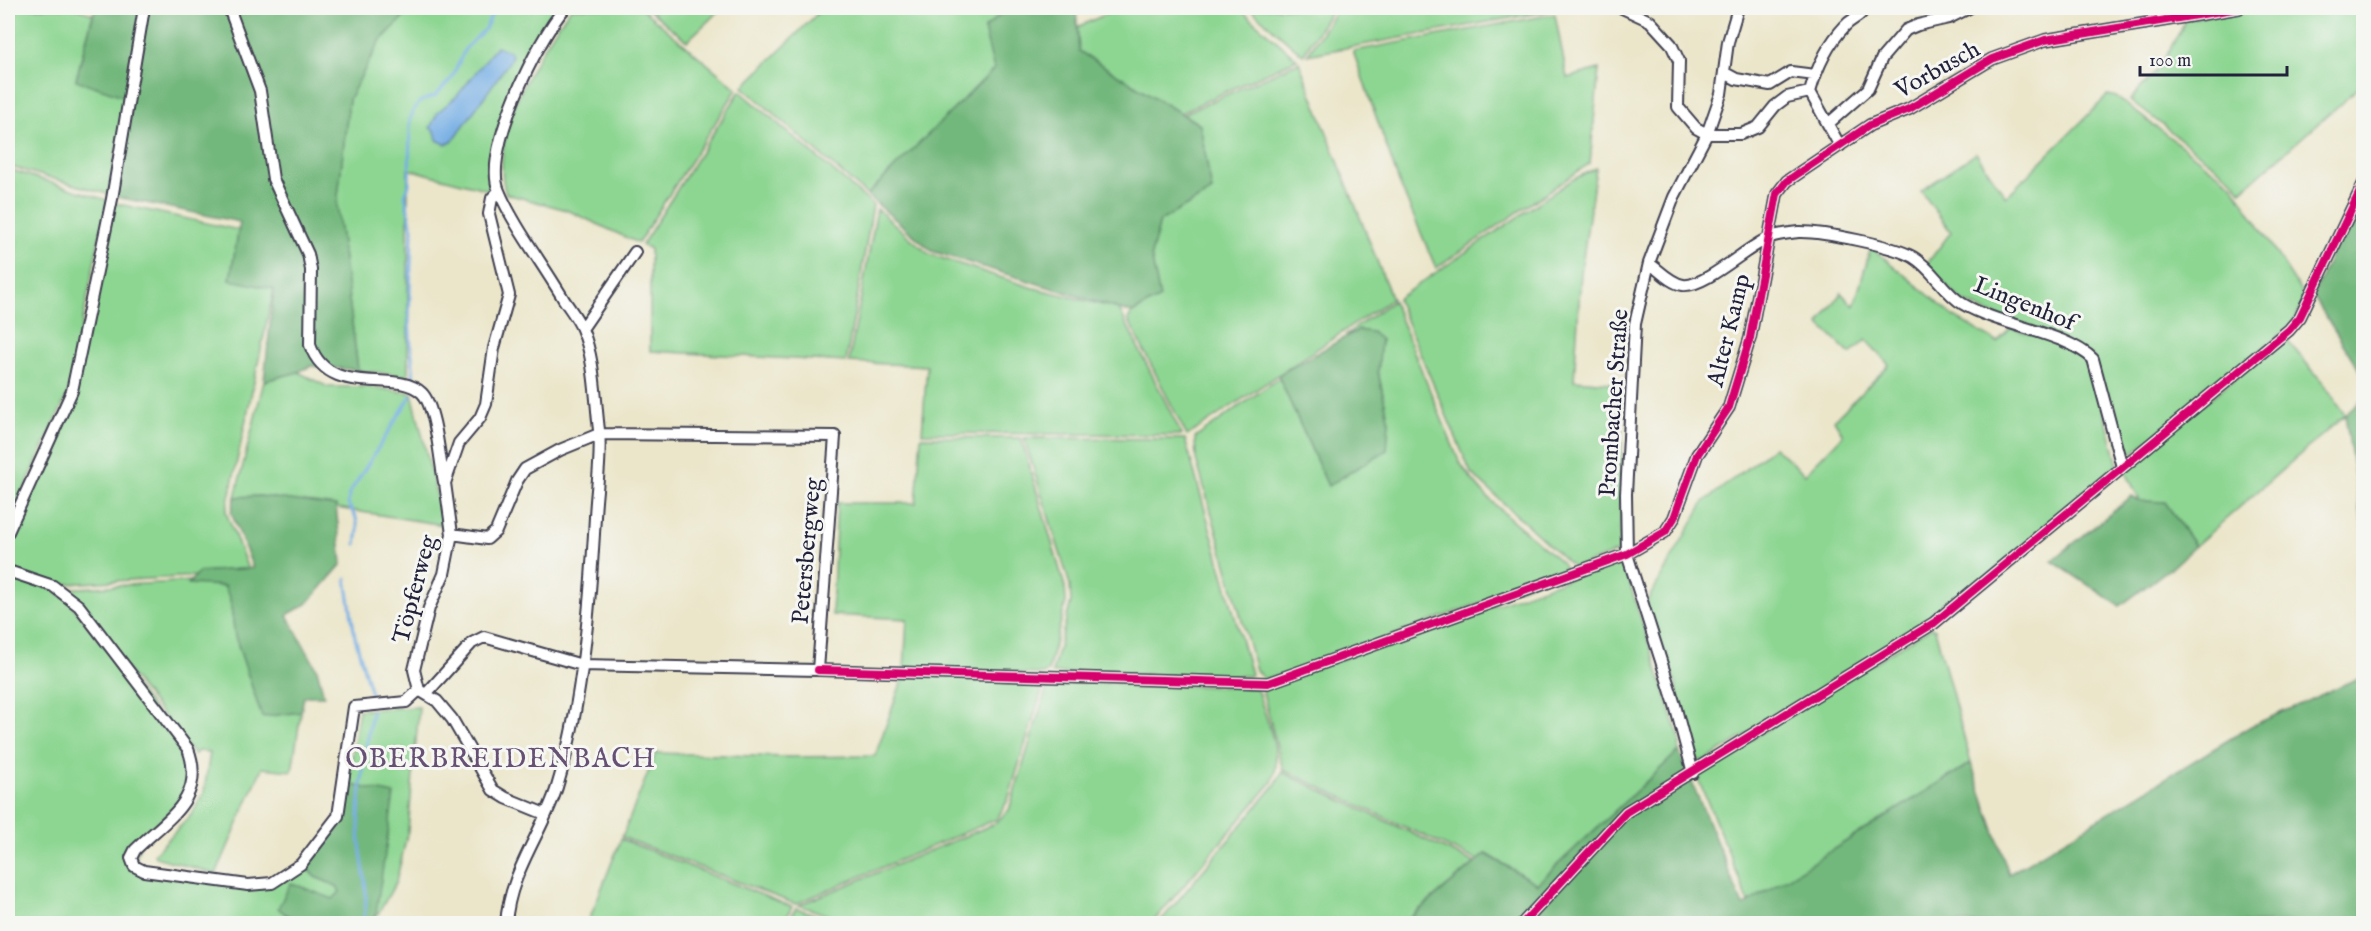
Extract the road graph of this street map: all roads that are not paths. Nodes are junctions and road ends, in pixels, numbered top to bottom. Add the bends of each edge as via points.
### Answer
1 (144, 8) edge
2 (229, 8) edge
3 (565, 8) edge
4 (1622, 8) edge
5 (1738, 8) edge
6 (1865, 8) edge
7 (1969, 8) edge
8 (2159, 8) edge
9 (2239, 8) edge
10 (2164, 18) junction
11 (1725, 73) junction
12 (1815, 75) junction
13 (1810, 92) junction
14 (1828, 124) junction
15 (1707, 134) junction
16 (1840, 146) junction
17 (2364, 183) edge
18 (499, 190) junction
19 (1770, 237) junction
20 (635, 252) dead end
21 (1649, 263) junction
22 (582, 329) junction
23 (599, 434) junction
24 (2122, 467) junction
25 (444, 483) junction
26 (8, 531) edge
27 (452, 534) junction
28 (1627, 554) junction
29 (8, 571) edge
30 (582, 665) junction
31 (818, 670) junction
32 (422, 692) junction
33 (1693, 773) junction
34 (545, 814) junction
35 (506, 924) edge
36 (1522, 924) edge

1 - 26 street via 112,199 72,391
2 - 25 street via 260,91 273,179 308,254 310,345 314,356 322,366 354,380 410,386 422,393 430,405
3 - 18 street via 525,71 504,132 496,181
4 - 15 street via 1650,21 1671,44 1679,61 1678,107 1696,128
5 - 11 street, Prombacher Straße via 1728,42
6 - 12 street via 1861,16 1846,24 1822,57
7 - 14 street via 1906,30 1882,58 1868,89
8 - 10 street
9 - 10 street, Vorbusch
10 - 16 street, Vorbusch via 2045,40 1992,59 1909,109 1870,125
11 - 12 street via 1770,86 1791,72
11 - 15 street, Prombacher Straße
12 - 13 street
13 - 14 street
13 - 15 street via 1787,97 1758,127 1741,134
14 - 16 street
15 - 21 street, Prombacher Straße via 1674,197
16 - 19 street, Alter Kamp via 1787,181 1777,194
17 - 24 street via 2300,317 2289,330
18 - 22 street
18 - 25 street, Töpferweg via 492,198 489,214 509,295 494,348 486,404 459,443
19 - 21 street, Lingenhof via 1735,261 1685,285 1672,281
19 - 24 street, Lingenhof via 1797,232 1827,233 1914,257 1962,304 2082,348 2093,359
19 - 28 street, Alter Kamp via 1750,338 1729,407 1697,454 1674,518 1665,532
20 - 22 street
21 - 28 street, Prombacher Straße via 1635,324 1626,494
22 - 23 street via 591,363
23 - 27 street via 525,469 496,531 487,539
23 - 30 street via 590,602
23 - 31 street, Petersbergweg via 835,436
24 - 33 street via 1934,623
25 - 27 street, Töpferweg
27 - 32 street, Töpferweg via 444,574 429,608 414,670
28 - 31 street, Alter Kamp via 1268,682
28 - 33 street, Prombacher Straße
29 - 32 street via 53,586 79,606 188,749 194,765 189,796 135,849 131,858 134,866 144,871 248,885 272,883 300,864 338,816 354,707 406,702
30 - 31 street
30 - 32 street via 484,637
30 - 34 street via 562,768
32 - 34 street via 437,701 452,719 493,790
33 - 36 street via 1626,812
34 - 35 street via 507,903

